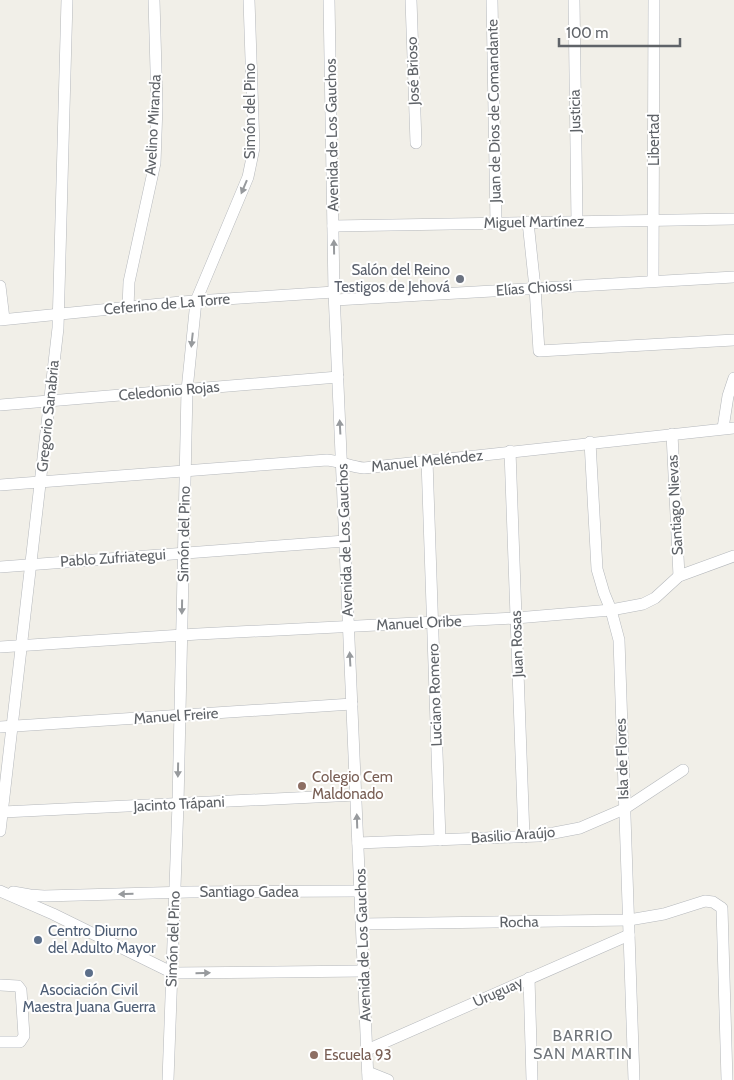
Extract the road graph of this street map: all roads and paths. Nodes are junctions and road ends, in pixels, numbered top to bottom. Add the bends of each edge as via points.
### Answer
1 (67, 0) edge
2 (154, 0) edge
3 (249, 0) edge
4 (329, 0) edge
5 (411, 0) edge
6 (492, 0) edge
7 (574, 0) edge
8 (654, 0) edge
9 (416, 143) dead end
10 (734, 219) edge
11 (654, 221) junction
12 (528, 222) junction
13 (577, 222) junction
14 (496, 223) junction
15 (333, 226) junction
16 (734, 276) edge
17 (653, 280) junction
18 (0, 286) edge
19 (535, 288) junction
20 (334, 296) junction
21 (196, 301) junction
22 (128, 308) junction
23 (59, 314) junction
24 (2, 319) edge
25 (734, 340) edge
26 (338, 377) junction
27 (734, 378) edge
28 (187, 390) junction
29 (50, 401) junction
30 (0, 405) edge
31 (728, 428) edge
32 (672, 434) junction
33 (590, 442) junction
34 (510, 451) junction
35 (427, 460) junction
36 (342, 463) junction
37 (185, 471) junction
38 (40, 482) junction
39 (0, 485) edge
40 (345, 541) junction
41 (184, 553) junction
42 (734, 556) edge
43 (31, 564) junction
44 (0, 567) edge
45 (679, 576) junction
46 (611, 610) junction
47 (516, 618) junction
48 (433, 622) junction
49 (348, 627) junction
50 (182, 635) junction
51 (20, 646) junction
52 (0, 647) edge
53 (352, 704) junction
54 (180, 715) junction
55 (12, 726) junction
56 (0, 727) edge
57 (683, 770) dead end
58 (356, 794) junction
59 (178, 804) junction
60 (624, 809) junction
61 (3, 812) junction
62 (0, 831) edge
63 (524, 836) junction
64 (440, 840) junction
65 (358, 843) junction
66 (0, 886) edge
67 (0, 891) edge
68 (360, 891) junction
69 (175, 893) junction
70 (629, 920) junction
71 (362, 924) junction
72 (630, 935) junction
73 (364, 971) junction
74 (173, 973) junction
75 (529, 978) junction
76 (0, 985) edge
77 (0, 1042) edge
78 (367, 1050) junction
79 (730, 1058) edge
80 (368, 1076) edge
81 (168, 1080) edge
82 (388, 1080) edge
83 (532, 1080) edge
84 (634, 1080) edge
85 (727, 1080) edge

1 - 23 street, Gregorio Sanabria
2 - 22 street, Avelino Miranda via 155,163 129,282
3 -> 21 street, Simón del Pino via 252,162
4 - 15 street, Avenida de Los Gauchos
5 - 9 street, José Brioso
6 - 14 street, Juan de Dios de Comandante
7 - 13 street, Justicia
8 - 11 street, Libertad
10 - 11 street, Miguel Martínez
11 - 13 street, Miguel Martínez
11 - 17 street, Libertad
12 - 13 street, Miguel Martínez
12 - 14 street, Miguel Martínez
12 - 19 street
14 - 15 street, Miguel Martínez
20 -> 15 street, Avenida de Los Gauchos
16 - 17 street, Elías Chiossi
17 - 19 street, Elías Chiossi
18 - 24 street
19 - 20 street, Elías Chiossi
19 - 25 street via 539,351
20 - 21 street, Ceferino de La Torre
20 - 26 street, Avenida de Los Gauchos
21 - 22 street, Ceferino de La Torre
21 -> 28 street, Simón del Pino
22 - 23 street, Ceferino de La Torre
23 - 24 street, Ceferino de La Torre
23 - 29 street, Gregorio Sanabria
26 - 28 street, Celedonio Rojas
36 -> 26 street, Avenida de Los Gauchos
27 - 31 street via 728,396
28 - 29 street, Celedonio Rojas
28 - 37 street, Simón del Pino
29 - 30 street, Celedonio Rojas
29 - 38 street, Gregorio Sanabria
31 - 32 street, Manuel Meléndez
32 - 33 street, Manuel Meléndez
32 - 45 street, Santiago Nievas
33 - 34 street, Manuel Meléndez
33 - 46 street, Isla de Flores via 597,569
34 - 35 street, Manuel Meléndez
34 - 47 street, Juan Rosas
35 - 36 street, Manuel Meléndez via 364,468
35 - 48 street, Luciano Romero
36 - 37 street, Manuel Meléndez via 327,460
36 - 40 street, Avenida de Los Gauchos
37 - 38 street, Manuel Meléndez
37 - 41 street, Simón del Pino
38 - 39 street, Manuel Meléndez
38 - 43 street, Gregorio Sanabria
40 - 41 street, Pablo Zufriategui
40 - 49 street, Avenida de Los Gauchos
41 - 43 street, Pablo Zufriategui
41 -> 50 street, Simón del Pino
42 - 45 street, Manuel Oribe
43 - 44 street, Pablo Zufriategui
43 - 51 street, Gregorio Sanabria
45 - 46 street, Manuel Oribe via 655,598 643,604
46 - 47 street, Manuel Oribe
46 - 60 street, Isla de Flores via 619,640
47 - 48 street, Manuel Oribe
47 - 63 street, Juan Rosas
48 - 49 street, Manuel Oribe
48 - 64 street, Luciano Romero
49 - 50 street, Manuel Oribe
53 -> 49 street, Avenida de Los Gauchos
50 - 51 street, Manuel Oribe
50 - 54 street, Simón del Pino
51 - 52 street, Manuel Oribe
51 - 55 street, Gregorio Sanabria
53 - 54 street, Manuel Freire
53 - 58 street, Avenida de Los Gauchos
54 - 55 street, Manuel Freire
54 -> 59 street, Simón del Pino
55 - 56 street, Manuel Freire
55 - 61 street, Gregorio Sanabria
57 - 60 street, Basilio Araújo
58 - 59 street, Jacinto Trápani
65 -> 58 street, Avenida de Los Gauchos
59 - 61 street, Jacinto Trápani
59 - 69 street, Simón del Pino
60 - 63 street, Basilio Araújo via 580,828
60 - 70 street, Isla de Flores
61 - 62 street, Gregorio Sanabria
63 - 64 street, Basilio Araújo
64 - 65 street, Basilio Araújo
65 - 68 street, Avenida de Los Gauchos
69 -> 66 street, Santiago Gadea via 44,896 17,893
67 - 74 street
68 - 69 street, Santiago Gadea
68 - 71 street, Avenida de Los Gauchos
69 - 74 street, Simón del Pino
70 - 71 street, Rocha
70 - 72 street, Isla de Flores
70 - 79 street, Rocha via 674,912 706,901 717,903 722,908
71 - 73 street, Avenida de Los Gauchos
72 - 75 street, Uruguay
72 - 84 street, Isla de Flores
74 -> 73 street
73 - 78 street, Avenida de Los Gauchos
74 - 81 street, Simón del Pino
75 - 78 street, Uruguay
75 - 83 street
76 - 77 street via 18,986 21,990 24,1036 20,1042
78 - 80 street, Avenida de Los Gauchos
79 - 85 street
80 - 82 street

